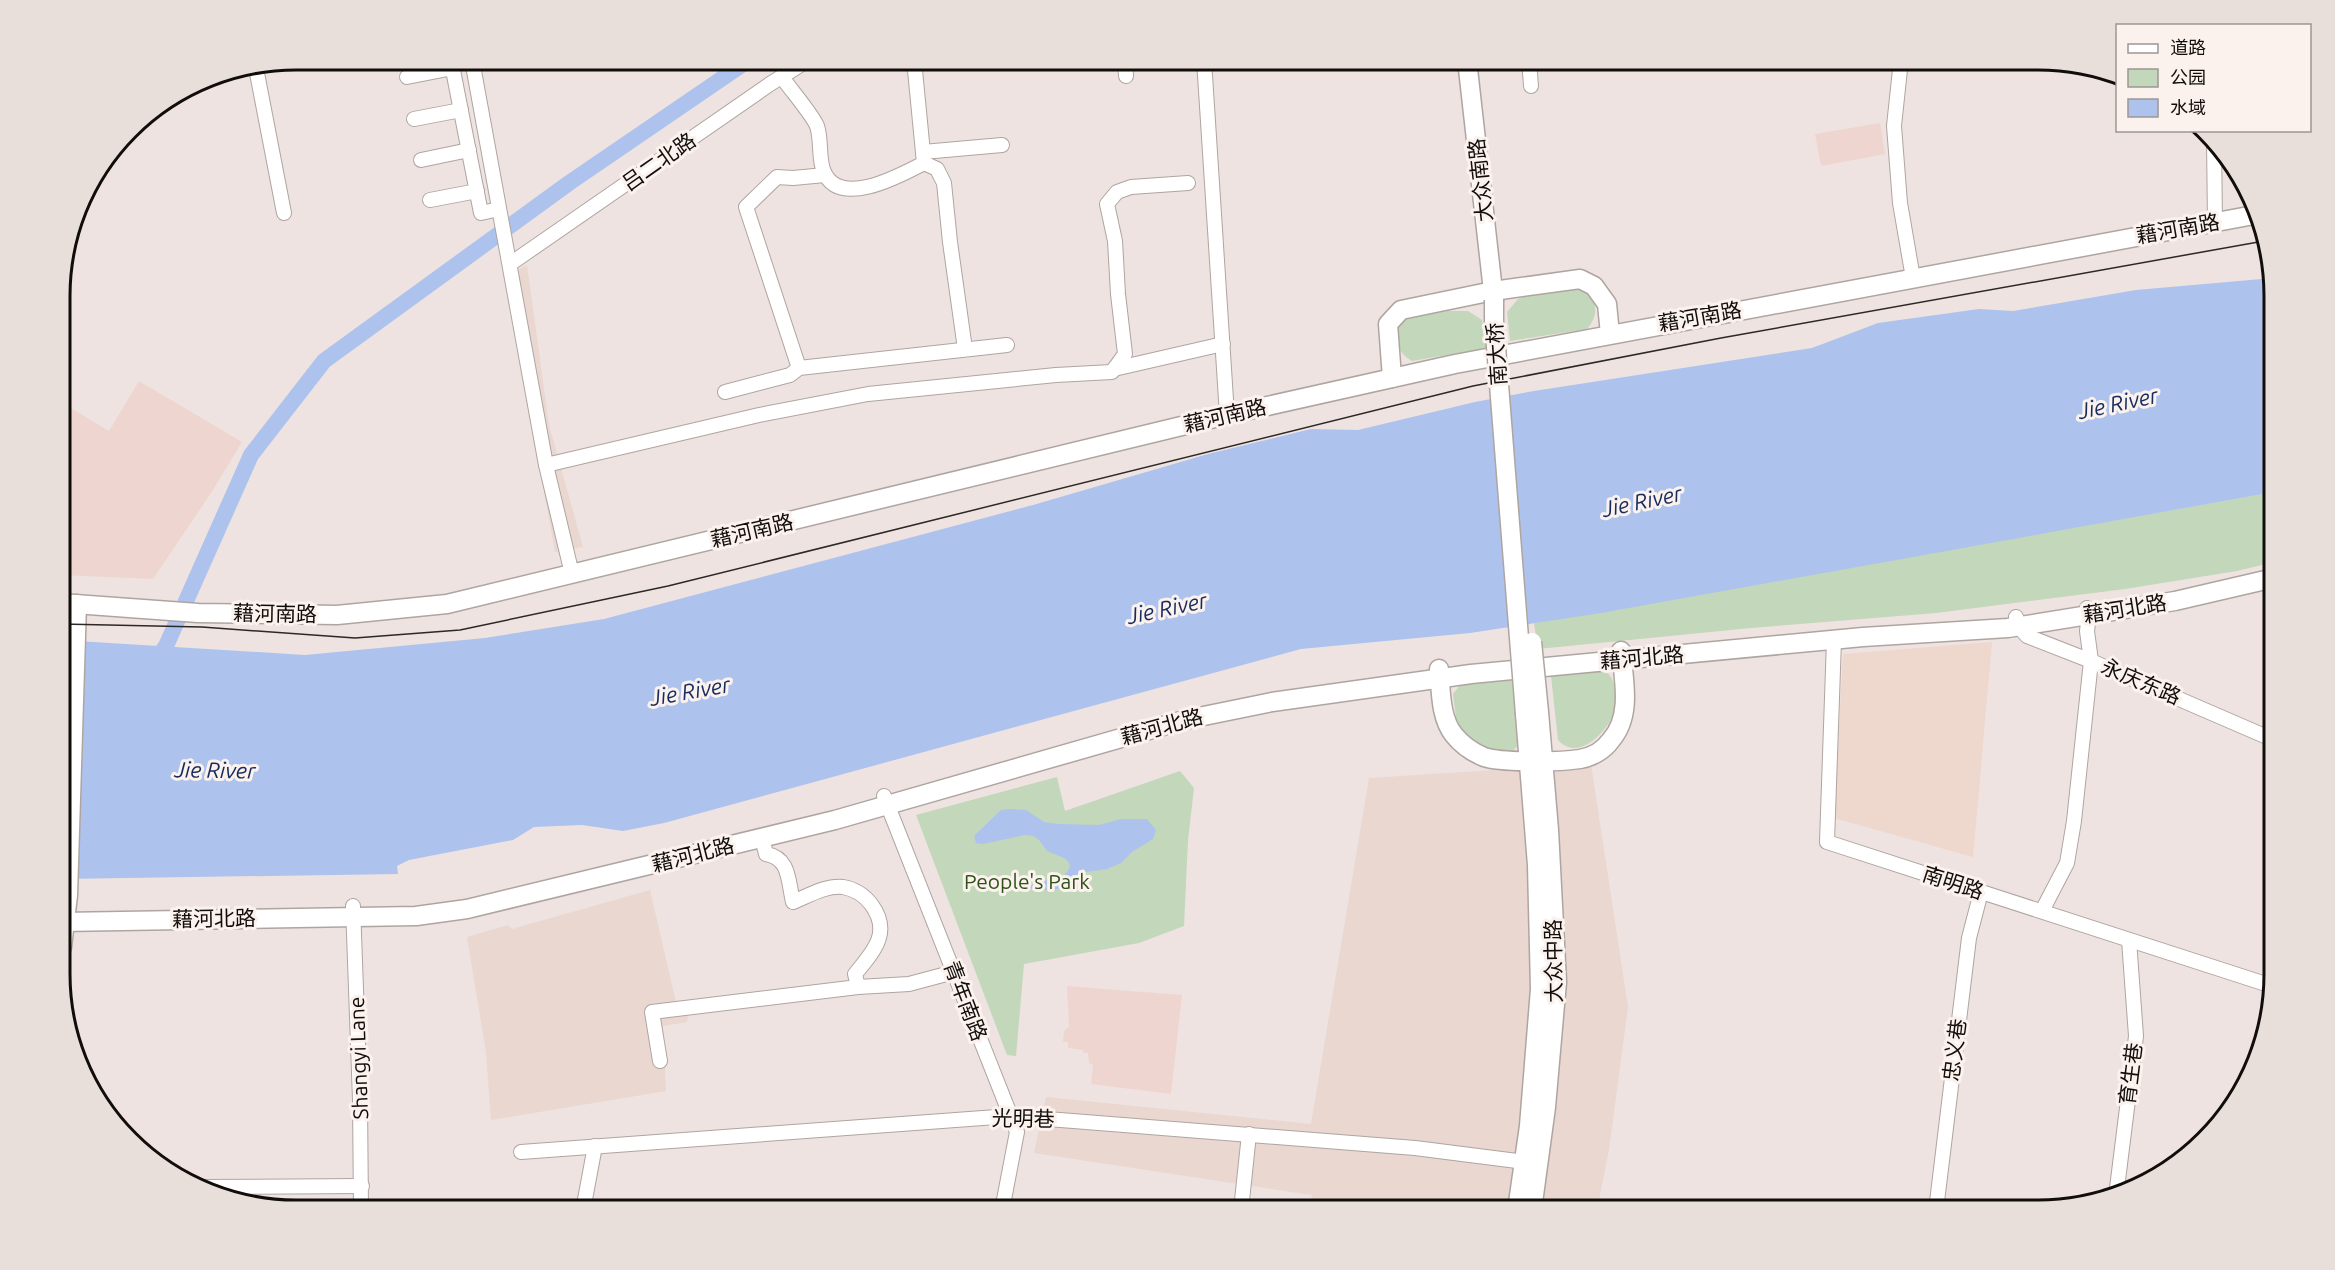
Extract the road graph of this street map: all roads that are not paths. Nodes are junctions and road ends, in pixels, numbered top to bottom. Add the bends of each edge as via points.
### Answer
1 (431, 70) edge
2 (453, 70) edge
3 (474, 70) edge
4 (793, 70) edge
5 (915, 70) edge
6 (1126, 70) edge
7 (1205, 70) edge
8 (1468, 70) edge
9 (1530, 70) edge
10 (1900, 70) edge
11 (257, 74) edge
12 (1126, 76) dead end
13 (407, 77) dead end
14 (782, 77) junction
15 (1531, 86) dead end
16 (461, 110) junction
17 (414, 119) dead end
18 (1002, 145) dead end
19 (469, 150) junction
20 (2214, 154) edge
21 (924, 157) junction
22 (421, 160) dead end
23 (825, 175) junction
24 (1188, 183) dead end
25 (477, 191) junction
26 (430, 200) dead end
27 (284, 213) dead end
28 (500, 215) junction
29 (2250, 216) edge
30 (2215, 223) junction
31 (509, 260) junction
32 (1913, 278) junction
33 (1494, 295) junction
34 (1610, 334) junction
35 (1223, 344) junction
36 (1006, 345) dead end
37 (965, 349) junction
38 (799, 368) junction
39 (1114, 369) junction
40 (1392, 378) junction
41 (725, 392) dead end
42 (1227, 415) junction
43 (546, 465) junction
44 (2264, 570) edge
45 (572, 574) junction
46 (2264, 580) edge
47 (70, 603) edge
48 (70, 607) edge
49 (2088, 610) junction
50 (2017, 622) junction
51 (1834, 640) junction
52 (1622, 656) junction
53 (2091, 660) junction
54 (1440, 673) junction
55 (1532, 713) joint
56 (2264, 736) edge
57 (1537, 760) junction
58 (70, 772) edge
59 (886, 800) junction
60 (762, 838) junction
61 (1981, 892) junction
62 (353, 911) junction
63 (2042, 911) junction
64 (70, 912) edge
65 (2129, 940) junction
66 (954, 972) junction
67 (2264, 983) edge
68 (858, 987) junction
69 (660, 1061) dead end
70 (1010, 1116) junction
71 (1249, 1134) junction
72 (595, 1146) junction
73 (521, 1152) dead end
74 (1525, 1162) junction
75 (2117, 1185) edge
76 (362, 1186) junction
77 (221, 1187) edge
78 (361, 1200) edge
79 (584, 1200) edge
80 (1004, 1200) edge
81 (1241, 1200) edge
82 (1519, 1200) edge
83 (1533, 1200) edge
84 (1937, 1200) edge

1 - 13 street
2 - 16 street
3 - 28 street
4 - 14 street, 吕二北路
5 - 21 street
6 - 12 street
7 - 35 street
8 - 33 main road, 大众南路
9 - 15 street
10 - 32 street via 1894,126 1900,203
11 - 27 street
14 - 23 street via 816,125
14 - 31 street, 吕二北路
16 - 17 street
16 - 19 street
18 - 21 street
19 - 22 street
19 - 25 street
20 - 30 street
21 - 23 street via 887,182 855,189 838,187
21 - 37 street via 944,183
23 - 38 street via 777,177 746,207
24 - 39 street via 1131,187 1117,192 1107,204 1115,241 1125,354
25 - 26 street
25 - 28 street via 481,213
28 - 31 street
29 - 30 main road, 藉河南路
30 - 32 main road, 藉河南路
31 - 43 street
32 - 34 main road, 藉河南路
33 - 34 main road via 1580,279 1594,286 1607,304
33 - 40 main road via 1401,310 1388,324
33 - 55 main road, 南大桥, bridge
34 - 40 main road, 藉河南路
35 - 39 street
35 - 42 street
36 - 37 street
37 - 38 street
38 - 41 street via 790,375
39 - 43 street via 868,394
40 - 42 main road, 藉河南路
42 - 45 main road, 藉河南路
43 - 45 street
44 - 49 main road, 藉河北路
45 - 47 main road, 藉河南路 via 436,605 337,615 198,613
46 - 49 main road, 藉河北路 via 2175,601
48 - 58 main road via 76,632
49 - 50 main road, 藉河北路
49 - 53 street
50 - 51 main road, 藉河北路
50 - 52 main road, 藉河北路 via 1862,628
50 - 53 street, 永庆东路 via 2027,636
51 - 52 main road, 藉河北路
51 - 61 street, 南明路 via 1827,842
52 - 54 main road, 藉河北路
52 - 57 main road via 1625,701 1622,722 1611,740 1596,754 1581,759
53 - 56 street, 永庆东路
53 - 63 street via 2067,862
54 - 57 main road via 1444,715 1453,734 1467,748 1485,757
54 - 59 main road, 藉河北路 via 1184,720
55 - 57 main road, 大众中路
57 - 74 main road, 大众中路 via 1540,990
57 - 83 main road, 大众中路 via 1557,982
59 - 60 main road, 藉河北路
59 - 62 main road, 藉河北路 via 459,901
59 - 66 street, 青年南路
60 - 62 main road, 藉河北路 via 467,909 416,916
60 - 68 street via 766,854 776,855 784,862 793,902 842,887 864,897 880,917 881,933 875,950 855,974
61 - 63 street, 南明路
61 - 84 street, 忠义巷 via 1969,938
62 - 64 main road, 藉河北路
62 - 76 street, Shangyi Lane
63 - 65 street, 南明路
65 - 67 street, 南明路
65 - 75 street, 育生巷 via 2136,1036
66 - 68 street via 909,984
66 - 70 street, 青年南路
68 - 69 street via 651,1012
70 - 71 street, 光明巷
70 - 72 street, 光明巷
70 - 80 street, 青年南路 via 1017,1132
71 - 74 street, 光明巷
71 - 81 street
72 - 73 street, 光明巷
72 - 79 street
74 - 82 main road, 大众中路
76 - 77 street
76 - 78 street, Shangyi Lane

